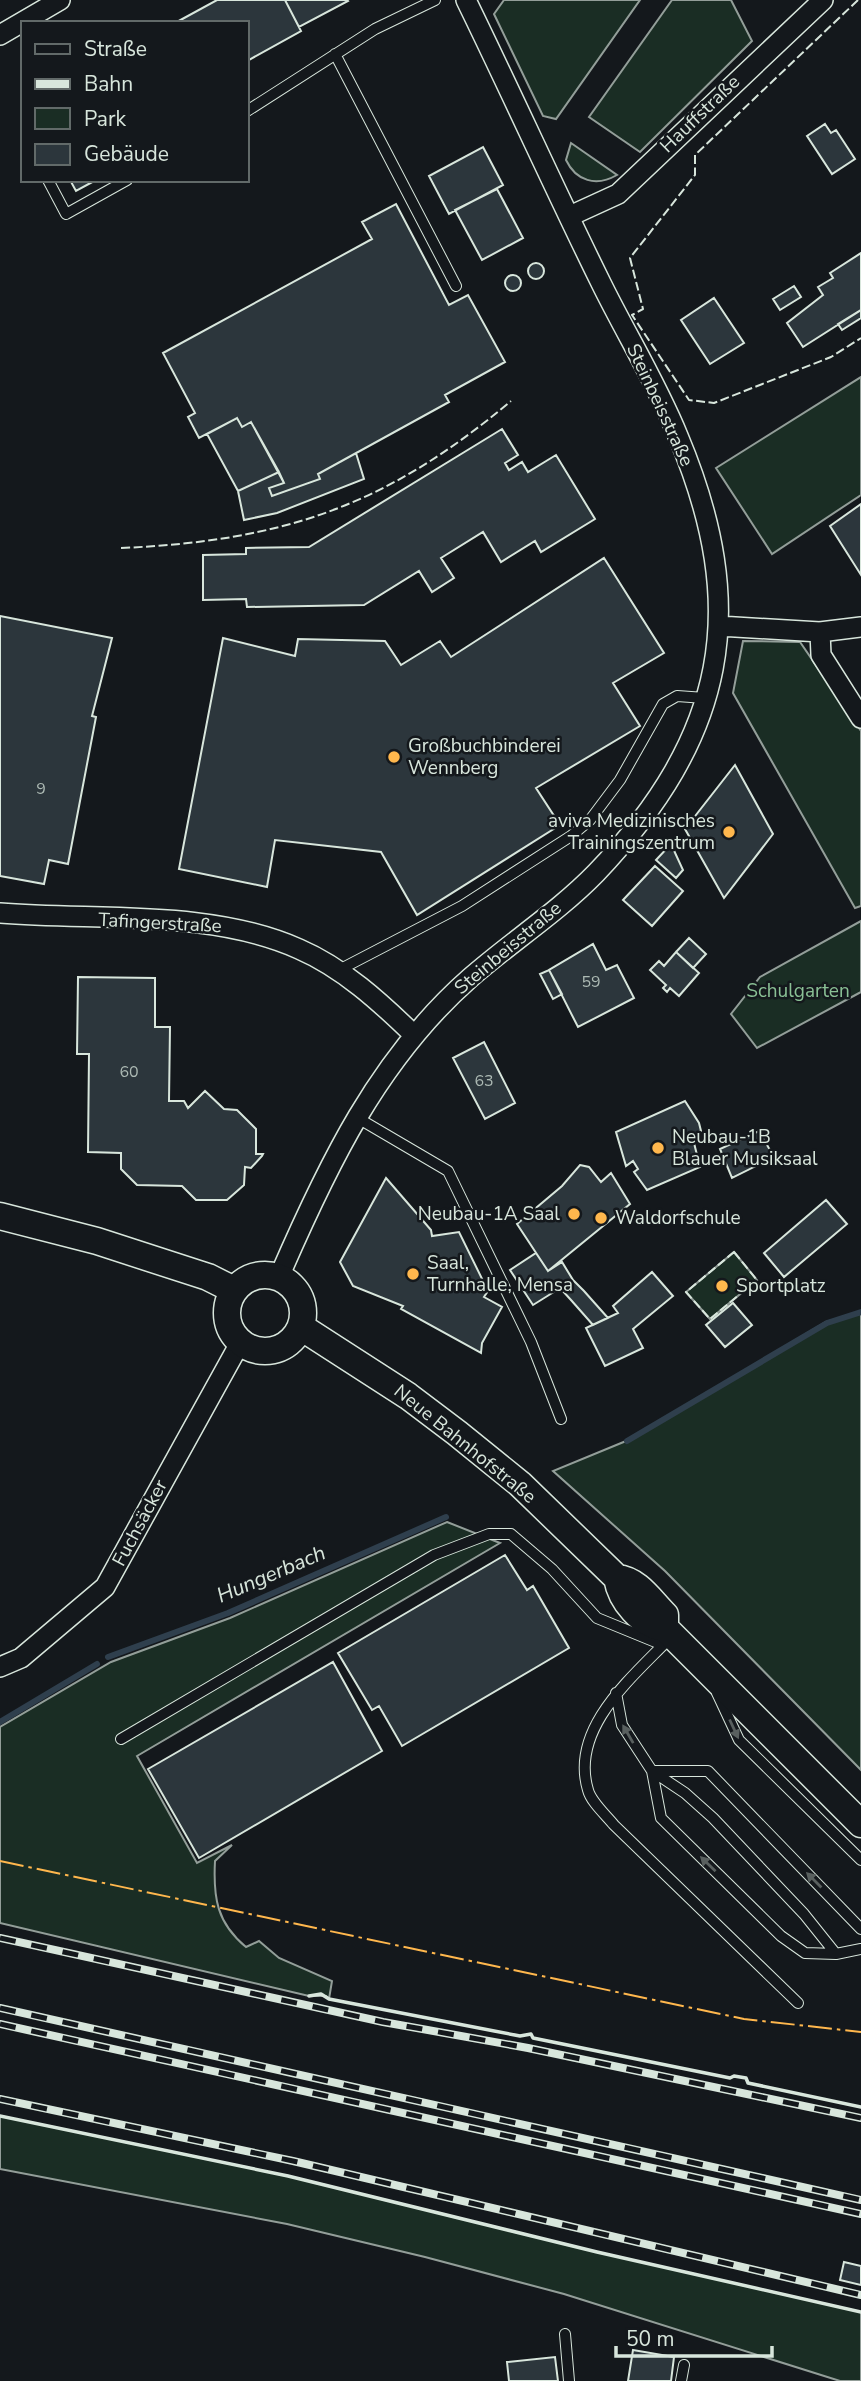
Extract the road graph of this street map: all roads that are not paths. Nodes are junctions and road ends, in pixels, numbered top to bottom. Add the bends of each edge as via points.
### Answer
1 (60, 0) edge
2 (435, 0) edge
3 (466, 0) edge
4 (823, 0) edge
5 (24, 21) edge
6 (21, 23) edge
7 (0, 35) edge
8 (335, 54) junction
9 (248, 110) edge
10 (49, 182) edge
11 (123, 182) edge
12 (570, 216) junction
13 (456, 286) dead end
14 (719, 626) junction
15 (861, 627) edge
16 (820, 632) junction
17 (705, 698) junction
18 (861, 718) edge
19 (0, 913) edge
20 (337, 971) junction
21 (414, 1035) junction
22 (356, 1118) junction
23 (0, 1216) edge
24 (279, 1277) junction
25 (234, 1290) junction
26 (301, 1327) junction
27 (240, 1343) junction
28 (561, 1419) dead end
29 (667, 1636) junction
30 (0, 1667) edge
31 (705, 1667) junction
32 (616, 1693) junction
33 (121, 1739) dead end
34 (652, 1771) junction
35 (861, 1824) edge
36 (861, 1860) edge
37 (861, 1929) edge
38 (861, 1949) edge
39 (836, 1954) junction
40 (798, 2003) dead end
41 (565, 2334) dead end
42 (684, 2365) dead end
43 (569, 2381) edge
44 (681, 2381) edge

1 - 5 street
2 - 8 lane
3 - 12 street, Steinbeisstraße
4 - 12 street, Hauffstraße via 618,194
6 - 7 street
8 - 9 lane
8 - 13 lane
10 - 11 lane via 66,214
12 - 14 street, Steinbeisstraße via 681,445 713,537
14 - 16 street
14 - 17 street, Steinbeisstraße
15 - 16 street
16 - 18 street via 821,655
17 - 20 lane via 677,696 663,704 620,780 590,820 571,836 462,906
17 - 21 street, Steinbeisstraße via 671,777 625,840 581,887 468,979
19 - 20 street, Tafingerstraße via 205,922 299,949
20 - 21 street, Tafingerstraße
21 - 22 street, Steinbeisstraße
22 - 24 street, Steinbeisstraße
22 - 28 lane via 448,1171 531,1342
23 - 25 main road via 97,1241
24 - 25 main road via 254,1276
24 - 26 main road via 300,1297
25 - 27 main road via 226,1318
26 - 27 main road via 281,1348 267,1352
26 - 29 main road, Neue Bahnhofstraße via 408,1396 520,1484 617,1578 631,1579 665,1615
27 - 30 street, Fuchsäcker via 105,1587 21,1658
29 - 31 main road, Neue Bahnhofstraße
29 - 32 lane
29 - 33 lane via 597,1618 552,1569 511,1534 489,1534 434,1555
31 - 35 main road, Neue Bahnhofstraße
31 -> 36 lane via 739,1740
34 -> 32 lane via 622,1725
32 - 40 lane via 601,1715 588,1752 588,1793 614,1825
37 -> 34 lane via 708,1771
34 - 39 lane via 713,1818
39 -> 34 lane via 805,1953 781,1936 666,1824 660,1818
38 - 39 lane
41 - 43 lane
42 - 44 lane

